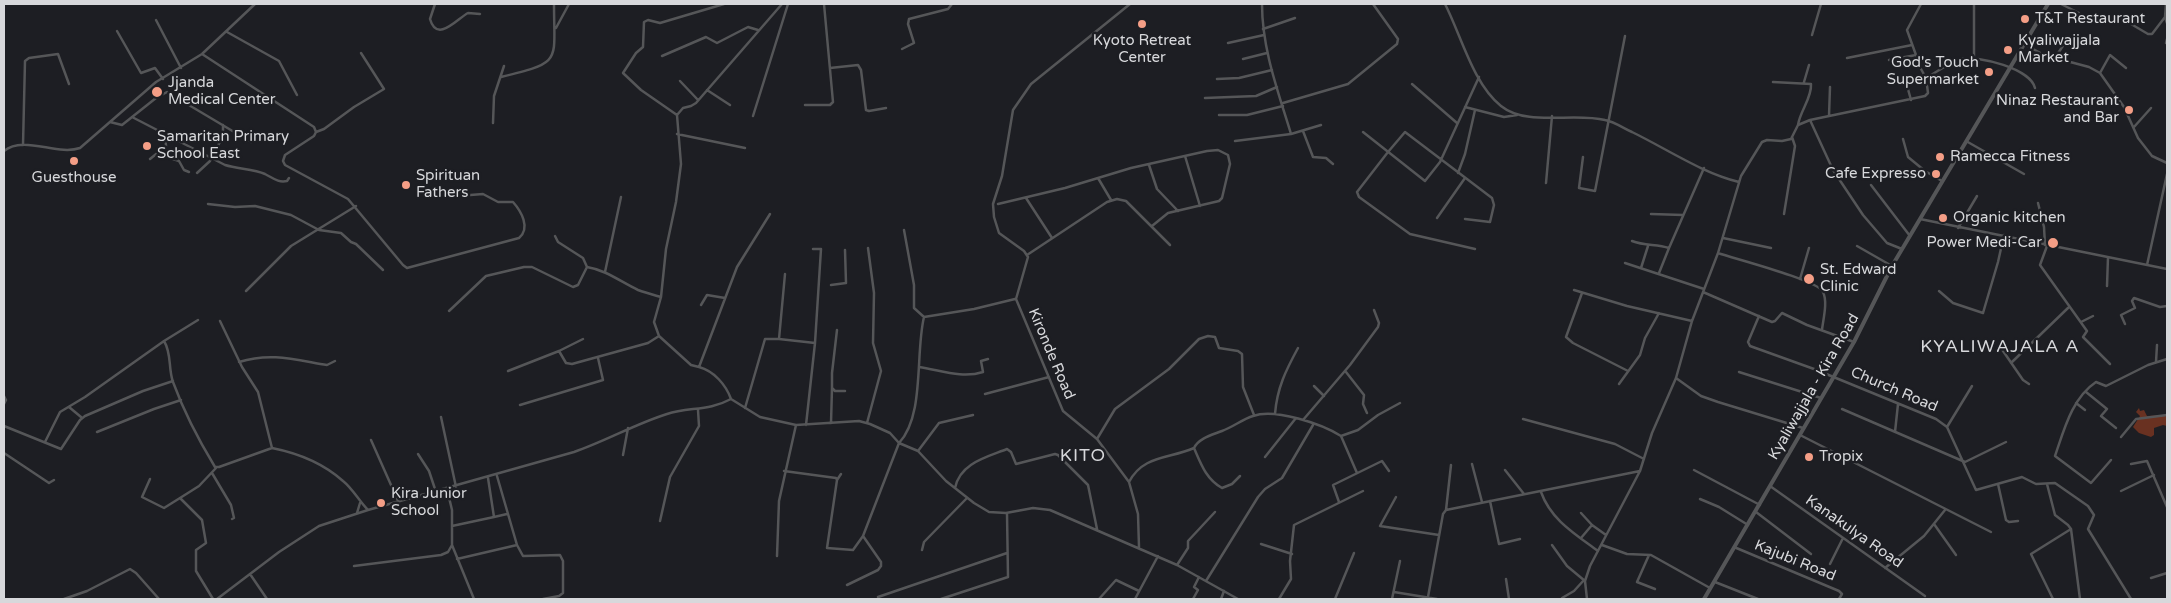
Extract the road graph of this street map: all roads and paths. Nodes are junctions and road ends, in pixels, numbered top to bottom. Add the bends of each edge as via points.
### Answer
1 (256, 4) edge
2 (435, 4) edge
3 (554, 4) edge
4 (569, 4) edge
5 (724, 4) edge
6 (782, 4) edge
7 (788, 4) edge
8 (824, 4) edge
9 (952, 4) edge
10 (1130, 4) edge
11 (1262, 4) edge
12 (1373, 4) edge
13 (1445, 4) edge
14 (1821, 4) edge
15 (1921, 4) edge
16 (1974, 4) edge
17 (2048, 4) edge
18 (2061, 4) edge
19 (2166, 4) edge
20 (2079, 13) dead end
21 (480, 14) dead end
22 (2164, 17) junction
23 (1295, 18) dead end
24 (156, 20) dead end
25 (2167, 23) edge
26 (2131, 24) dead end
27 (1263, 28) junction
28 (555, 29) junction
29 (758, 30) junction
30 (117, 31) dead end
31 (227, 32) junction
32 (1264, 34) junction
33 (1812, 35) dead end
34 (1625, 36) dead end
35 (2068, 38) dead end
36 (2167, 38) edge
37 (2166, 43) edge
38 (1228, 44) dead end
39 (2024, 44) junction
40 (1912, 45) junction
41 (902, 49) dead end
42 (361, 53) dead end
43 (1267, 53) junction
44 (202, 54) junction
45 (1916, 55) junction
46 (662, 56) dead end
47 (1847, 58) dead end
48 (2055, 58) junction
49 (1244, 59) dead end
50 (1974, 59) junction
51 (1889, 60) dead end
52 (1808, 65) dead end
53 (504, 66) dead end
54 (2010, 67) junction
55 (181, 68) junction
56 (830, 68) junction
57 (2126, 68) dead end
58 (1272, 70) junction
59 (2100, 74) junction
60 (501, 77) junction
61 (1478, 77) junction
62 (1926, 78) junction
63 (163, 79) junction
64 (1217, 79) dead end
65 (680, 81) dead end
66 (1773, 82) dead end
67 (1804, 82) junction
68 (1906, 82) dead end
69 (69, 84) dead end
70 (1412, 84) dead end
71 (1277, 87) junction
72 (1830, 87) dead end
73 (2035, 88) dead end
74 (707, 90) junction
75 (297, 95) dead end
76 (1205, 98) dead end
77 (698, 100) junction
78 (1911, 100) junction
79 (730, 105) dead end
80 (805, 105) dead end
81 (1283, 105) junction
82 (1465, 106) junction
83 (886, 108) dead end
84 (2151, 108) dead end
85 (1475, 110) junction
86 (677, 115) junction
87 (1219, 115) dead end
88 (1517, 115) junction
89 (754, 116) dead end
90 (1552, 116) junction
91 (1830, 116) junction
92 (132, 117) junction
93 (1607, 120) junction
94 (1810, 120) junction
95 (110, 122) junction
96 (493, 123) dead end
97 (1457, 123) junction
98 (222, 125) junction
99 (1321, 125) dead end
100 (1798, 126) junction
101 (2134, 127) junction
102 (1303, 131) junction
103 (316, 132) junction
104 (1363, 132) dead end
105 (165, 134) junction
106 (678, 134) junction
107 (1290, 134) junction
108 (1792, 136) junction
109 (1903, 138) dead end
110 (1235, 141) dead end
111 (1966, 141) junction
112 (251, 142) dead end
113 (23, 145) junction
114 (745, 148) dead end
115 (161, 151) junction
116 (4, 152) edge
117 (1388, 152) junction
118 (1185, 156) junction
119 (211, 158) junction
120 (1583, 158) dead end
121 (150, 159) dead end
122 (1441, 160) junction
123 (2167, 163) edge
124 (1149, 164) junction
125 (1334, 164) dead end
126 (1704, 168) junction
127 (189, 172) dead end
128 (197, 173) dead end
129 (1458, 173) junction
130 (2024, 174) dead end
131 (2167, 174) edge
132 (289, 178) dead end
133 (1098, 178) junction
134 (1465, 178) junction
135 (1942, 181) junction
136 (1738, 182) junction
137 (1546, 183) dead end
138 (1871, 185) dead end
139 (1977, 196) dead end
140 (445, 197) dead end
141 (621, 197) dead end
142 (1026, 198) junction
143 (1111, 200) junction
144 (2038, 202) dead end
145 (208, 204) dead end
146 (998, 204) dead end
147 (356, 206) junction
148 (1200, 206) junction
149 (1178, 211) junction
150 (2014, 212) dead end
151 (770, 214) dead end
152 (1651, 214) dead end
153 (1784, 214) dead end
154 (1683, 215) junction
155 (1437, 218) dead end
156 (1465, 219) dead end
157 (1920, 219) junction
158 (2042, 219) junction
159 (1152, 226) junction
160 (1958, 228) junction
161 (319, 230) junction
162 (904, 230) dead end
163 (2004, 235) junction
164 (555, 236) dead end
165 (1910, 236) junction
166 (1052, 238) junction
167 (1723, 238) junction
168 (1632, 241) dead end
169 (1170, 245) dead end
170 (2046, 245) junction
171 (1648, 246) junction
172 (1857, 246) dead end
173 (868, 248) dead end
174 (1668, 248) junction
175 (1771, 248) dead end
176 (1809, 248) dead end
177 (813, 249) dead end
178 (1475, 249) dead end
179 (1902, 249) junction
180 (845, 250) dead end
181 (1718, 253) junction
182 (1027, 255) junction
183 (2108, 257) junction
184 (1625, 264) dead end
185 (2147, 265) junction
186 (587, 266) junction
187 (1892, 266) junction
188 (1641, 268) junction
189 (383, 270) dead end
190 (2167, 270) edge
191 (606, 272) junction
192 (1659, 273) junction
193 (785, 274) dead end
194 (1800, 279) junction
195 (831, 285) dead end
196 (2107, 286) dead end
197 (1574, 290) dead end
198 (246, 291) dead end
199 (1704, 291) junction
200 (1582, 292) junction
201 (1939, 292) dead end
202 (661, 297) junction
203 (725, 298) junction
204 (1016, 299) junction
205 (701, 305) dead end
206 (2167, 306) edge
207 (2070, 307) junction
208 (1374, 310) dead end
209 (448, 311) dead end
210 (1659, 313) junction
211 (1759, 316) junction
212 (2094, 316) dead end
213 (924, 317) junction
214 (198, 320) dead end
215 (220, 321) dead end
216 (1692, 321) junction
217 (2081, 322) junction
218 (2125, 324) dead end
219 (837, 330) dead end
220 (1822, 330) junction
221 (659, 336) junction
222 (583, 339) dead end
223 (779, 339) junction
224 (164, 341) junction
225 (1854, 342) junction
226 (815, 343) junction
227 (2157, 346) dead end
228 (1298, 348) dead end
229 (2000, 348) dead end
230 (559, 351) junction
231 (598, 358) junction
232 (988, 359) dead end
233 (2167, 359) edge
234 (335, 361) dead end
235 (239, 362) junction
236 (2156, 362) junction
237 (2011, 363) junction
238 (2110, 364) dead end
239 (699, 367) junction
240 (919, 367) junction
241 (508, 371) dead end
242 (1628, 371) junction
243 (1345, 372) junction
244 (1739, 372) dead end
245 (1049, 377) junction
246 (1676, 378) junction
247 (1833, 378) junction
248 (173, 382) junction
249 (1619, 384) dead end
250 (2029, 384) dead end
251 (1314, 386) dead end
252 (1972, 386) dead end
253 (832, 388) junction
254 (845, 391) dead end
255 (2086, 392) junction
256 (985, 394) dead end
257 (4, 396) edge
258 (1324, 396) junction
259 (1821, 398) junction
260 (181, 400) junction
261 (731, 400) junction
262 (1400, 403) dead end
263 (2076, 403) junction
264 (4, 404) edge
265 (1898, 404) junction
266 (520, 405) dead end
267 (69, 407) junction
268 (745, 408) junction
269 (1842, 409) dead end
270 (698, 410) junction
271 (2085, 410) dead end
272 (1367, 413) dead end
273 (1275, 414) junction
274 (2167, 414) edge
275 (973, 415) dead end
276 (1254, 415) junction
277 (440, 416) dead end
278 (82, 418) junction
279 (1296, 418) junction
280 (1523, 419) dead end
281 (1303, 420) junction
282 (831, 423) junction
283 (867, 423) junction
284 (796, 425) junction
285 (806, 425) junction
286 (1314, 425) junction
287 (4, 426) edge
288 (1947, 427) junction
289 (628, 428) junction
290 (1803, 428) junction
291 (2116, 428) dead end
292 (97, 432) dead end
293 (1895, 432) junction
294 (1800, 435) junction
295 (1341, 436) junction
296 (2120, 437) dead end
297 (1097, 439) junction
298 (371, 440) dead end
299 (45, 442) junction
300 (2006, 442) dead end
301 (899, 443) junction
302 (272, 448) junction
303 (1194, 448) junction
304 (918, 451) junction
305 (4, 453) edge
306 (418, 454) dead end
307 (623, 456) dead end
308 (1265, 457) dead end
309 (1644, 459) junction
310 (2111, 460) dead end
311 (1965, 462) junction
312 (1451, 464) dead end
313 (1472, 464) dead end
314 (2132, 464) dead end
315 (216, 468) junction
316 (1505, 470) dead end
317 (1694, 470) dead end
318 (784, 471) junction
319 (1389, 471) dead end
320 (1640, 471) junction
321 (212, 473) junction
322 (1357, 473) junction
323 (841, 474) dead end
324 (2154, 475) junction
325 (497, 476) junction
326 (1240, 476) dead end
327 (488, 478) junction
328 (150, 479) dead end
329 (54, 480) dead end
330 (837, 480) junction
331 (1129, 482) junction
332 (1998, 484) junction
333 (2047, 484) junction
334 (456, 486) junction
335 (1770, 486) junction
336 (955, 488) junction
337 (447, 489) junction
338 (2121, 490) dead end
339 (1363, 491) dead end
340 (436, 492) junction
341 (1541, 492) junction
342 (1524, 494) junction
343 (2166, 496) edge
344 (1396, 497) dead end
345 (180, 498) junction
346 (968, 498) junction
347 (1700, 498) dead end
348 (1490, 501) junction
349 (1339, 502) junction
350 (1482, 502) junction
351 (360, 503) junction
352 (399, 503) junction
353 (1760, 505) junction
354 (2167, 507) edge
355 (368, 510) junction
356 (1446, 510) junction
357 (1945, 510) junction
358 (1215, 512) dead end
359 (1756, 512) junction
360 (1007, 513) junction
361 (1581, 513) dead end
362 (357, 514) junction
363 (507, 514) junction
364 (494, 517) junction
365 (232, 519) dead end
366 (660, 521) dead end
367 (2018, 521) dead end
368 (1934, 524) junction
369 (1592, 525) junction
370 (1748, 525) junction
371 (452, 526) junction
372 (1097, 529) junction
373 (2071, 529) junction
374 (1991, 532) dead end
375 (1439, 535) junction
376 (1606, 535) junction
377 (863, 536) junction
378 (1581, 538) junction
379 (1843, 538) junction
380 (1520, 539) dead end
381 (1261, 544) dead end
382 (452, 545) junction
383 (517, 545) junction
384 (1552, 545) dead end
385 (1602, 545) junction
386 (1139, 547) junction
387 (1734, 547) junction
388 (922, 550) dead end
389 (1598, 551) junction
390 (1007, 553) junction
391 (1354, 553) dead end
392 (1292, 554) junction
393 (1811, 554) dead end
394 (1649, 555) junction
395 (1956, 555) dead end
396 (777, 556) dead end
397 (1158, 556) junction
398 (457, 559) junction
399 (1400, 561) dead end
400 (1830, 564) dead end
401 (1177, 565) junction
402 (354, 566) dead end
403 (1885, 568) junction
404 (2167, 573) edge
405 (250, 574) junction
406 (1199, 577) junction
407 (2151, 578) dead end
408 (1506, 579) dead end
409 (1206, 581) junction
410 (1585, 581) junction
411 (1715, 582) junction
412 (847, 585) dead end
413 (1655, 589) dead end
414 (1711, 589) junction
415 (1139, 591) junction
416 (1224, 591) junction
417 (1394, 592) junction
418 (1925, 596) dead end
419 (878, 597) dead end
420 (1428, 598) junction
421 (1562, 598) edge
422 (64, 599) edge
423 (159, 599) edge
424 (215, 599) edge
425 (267, 599) edge
426 (474, 599) edge
427 (542, 599) edge
428 (941, 599) edge
429 (1099, 599) edge
430 (1135, 599) edge
431 (1193, 599) edge
432 (1220, 599) edge
433 (1238, 599) edge
434 (1279, 599) edge
435 (1335, 599) edge
436 (1392, 599) edge
437 (1437, 599) edge
438 (1509, 599) edge
439 (1587, 599) edge
440 (1704, 599) edge
441 (1758, 599) edge
442 (1839, 599) edge
443 (2053, 599) edge
444 (2080, 599) edge
445 (2131, 599) edge

1 - 31 street
2 - 21 street via 430,19 438,28 449,28 468,13
3 - 28 street
4 - 28 street
5 - 86 street via 660,23 644,22 643,47 623,73
6 - 29 street
7 - 89 street
8 - 56 street
9 - 41 street via 948,9 908,19 914,43
10 - 182 street via 1031,84 1013,110 1002,176 994,197 994,216 999,233
11 - 27 street
12 - 81 street via 1398,39 1397,44 1348,84
13 - 61 street
14 - 33 street
15 - 40 street via 1907,30
16 - 50 street
17 - 39 street, Kyaliwajjala - Kira Road
18 - 20 street
19 - 22 street
22 - 25 street
22 - 26 street via 2152,34
23 - 27 street
24 - 55 street
27 - 32 street
28 - 60 street via 556,46 547,63 536,69
29 - 46 street via 748,27 717,43 706,37
29 - 74 street
30 - 63 street via 141,72 156,68
31 - 44 street
31 - 75 street via 279,61
32 - 38 street
32 - 43 street
34 - 93 street
35 - 48 street
36 - 37 street
39 - 48 street
39 - 54 street, Kyaliwajjala - Kira Road
40 - 45 street
40 - 47 street
42 - 103 street via 384,89
43 - 49 street
43 - 58 street
44 - 55 street
44 - 103 street via 314,126
45 - 51 street
45 - 62 street
48 - 59 street via 2089,67
50 - 54 street
50 - 62 street via 1961,59
52 - 67 street
53 - 60 street
54 - 73 street via 2031,79
54 - 111 street, Kyaliwajjala - Kira Road
55 - 63 street
56 - 80 street via 832,104
56 - 83 street via 858,65 866,110
57 - 59 street via 2110,55
58 - 64 street via 1239,78
58 - 71 street
59 - 101 street
60 - 96 street via 494,96
61 - 82 street
61 - 88 street via 1497,103
62 - 78 street via 1927,95
63 - 95 street
65 - 77 street
66 - 67 street
67 - 100 street via 1811,84 1812,88
68 - 78 street
69 - 113 street via 58,54 25,61
70 - 97 street
71 - 76 street via 1256,96
71 - 81 street
72 - 91 street
74 - 77 street
74 - 79 street
77 - 86 street
78 - 91 street
81 - 87 street via 1247,115
81 - 107 street
82 - 85 street
82 - 97 street
84 - 101 street
85 - 88 street via 1507,117
85 - 129 street
86 - 106 street
88 - 90 street
90 - 93 street
90 - 137 street
91 - 94 street
92 - 95 street via 120,126
92 - 98 street via 167,92
92 - 105 street
93 - 120 street via 1595,191 1580,188
93 - 126 street
94 - 100 street
94 - 179 street via 1833,170 1863,215 1887,243
95 - 113 street via 76,149
97 - 122 street
98 - 112 street
98 - 119 street via 223,136
99 - 102 street
100 - 108 street
101 - 123 street via 2152,156
102 - 107 street
102 - 125 street via 1313,157 1326,158
103 - 147 street via 284,155 285,165
104 - 117 street
105 - 115 street via 166,146
105 - 119 street
106 - 114 street
106 - 202 street via 681,164
107 - 110 street
108 - 136 street via 1786,141 1762,142
108 - 153 street via 1795,146
109 - 135 street via 1908,157
111 - 130 street
111 - 135 street, Kyaliwajjala - Kira Road
113 - 116 street
115 - 121 street
115 - 127 street via 179,161
117 - 122 street via 1406,132
117 - 122 street via 1425,182
117 - 178 street via 1358,190 1359,197 1410,234
118 - 124 street
118 - 148 street
118 - 148 street via 1218,150 1230,158 1222,198
119 - 128 street
119 - 132 street via 240,170 262,173 280,182
122 - 129 street
124 - 133 street
124 - 149 street via 1157,189
126 - 136 street
126 - 154 street
129 - 134 street
131 - 185 street
133 - 142 street
133 - 143 street
134 - 155 street
134 - 156 street via 1490,196 1494,206 1489,223
135 - 157 street, Kyaliwajjala - Kira Road
136 - 167 street
138 - 165 street
139 - 160 street
140 - 147 street via 483,194 498,202 513,202 520,210 524,234 407,268
141 - 191 street
142 - 146 street
142 - 166 street
143 - 159 street via 1126,201
143 - 166 street
144 - 158 street
145 - 161 street via 255,206 290,215
147 - 161 street
148 - 149 street
149 - 159 street via 1165,214
150 - 158 street
151 - 203 street via 737,267
152 - 154 street
154 - 174 street
157 - 160 street
157 - 165 street, Kyaliwajjala - Kira Road
158 - 170 street
159 - 169 street
160 - 163 street
161 - 189 street via 341,233
161 - 198 street via 292,246
162 - 213 street via 914,285 914,308
163 - 170 street
163 - 201 street via 1983,313 1953,303
164 - 186 street via 558,242 583,258
165 - 179 street, Kyaliwajjala - Kira Road
166 - 182 street
167 - 175 street
167 - 181 street
168 - 171 street
170 - 183 street
170 - 207 street via 2040,265
171 - 174 street
171 - 188 street
172 - 187 street
173 - 283 street via 874,293 873,343 881,371
174 - 192 street
176 - 194 street
177 - 226 street via 821,249
179 - 187 street, Kyaliwajjala - Kira Road
180 - 195 street via 846,282
181 - 194 street
181 - 199 street
182 - 204 street, Kironde Road
183 - 185 street
183 - 196 street
184 - 188 street
185 - 190 street
186 - 191 street
186 - 209 street via 575,287 529,266 486,276
187 - 225 street, Kyaliwajjala - Kira Road
188 - 192 street
191 - 202 street via 639,290
192 - 199 street
193 - 223 street
194 - 220 street via 1816,285 1824,293
197 - 200 street
199 - 211 street
199 - 216 street
200 - 210 street
200 - 242 street via 1566,337
202 - 221 street via 654,322
203 - 205 street via 707,295
203 - 239 street
204 - 213 street
204 - 245 street, Kironde Road
206 - 218 street via 2160,307 2134,298 2135,308 2121,314
207 - 217 street
207 - 237 street
208 - 243 street via 1378,327
210 - 216 street
210 - 242 street via 1645,338 1643,350
211 - 220 street via 1772,322 1782,313
211 - 247 street, Church Road via 1748,342 1750,346
212 - 217 street
213 - 240 street
214 - 224 street
215 - 235 street
216 - 246 street
217 - 238 street via 2087,331 2083,337
219 - 253 street
220 - 225 street
221 - 231 street via 648,343
221 - 239 street via 691,365
222 - 230 street
223 - 226 street
223 - 268 street via 765,339
224 - 248 street via 170,354
224 - 267 street
225 - 247 street, Kyaliwajjala - Kira Road
226 - 285 street
227 - 236 street
228 - 273 street via 1281,381
229 - 237 street
230 - 231 street via 568,364
230 - 241 street
231 - 266 street via 603,380
232 - 240 street via 982,361 983,372 974,374 962,375
233 - 236 street
234 - 235 street via 327,365 276,357
235 - 302 street via 258,392
236 - 255 street via 2106,386 2096,382
237 - 250 street
239 - 261 street via 712,373
240 - 301 street via 908,434
242 - 249 street
243 - 258 street
243 - 272 street via 1364,395
244 - 259 street
245 - 256 street
245 - 297 street, Kironde Road via 1063,411
246 - 290 street via 1701,396
246 - 309 street
247 - 259 street, Kyaliwajjala - Kira Road
247 - 265 street, Church Road
248 - 260 street
248 - 278 street via 143,391
251 - 258 street
252 - 288 street
253 - 254 street
253 - 282 street
255 - 263 street
255 - 291 street via 2107,410 2102,416
257 - 264 street
258 - 281 street
259 - 290 street, Kyaliwajjala - Kira Road
260 - 292 street
260 - 315 street via 188,421
261 - 268 street
261 - 270 street
262 - 295 street via 1378,414 1358,430
263 - 271 street
263 - 310 street via 2055,456 2091,483
265 - 288 street, Church Road via 1936,419
265 - 293 street
267 - 278 street
267 - 299 street via 58,413
268 - 284 street via 760,416
269 - 293 street
270 - 289 street via 670,413
270 - 366 street via 699,426 670,477
273 - 276 street
273 - 279 street
274 - 296 street via 2136,419
275 - 304 street via 939,423
276 - 297 street via 1243,387 1242,354 1218,348 1215,337 1208,336 1199,339 1169,369 1115,410
276 - 303 street via 1207,437
277 - 334 street
278 - 299 street via 61,449
279 - 281 street
279 - 308 street
280 - 309 street via 1615,444
281 - 286 street
282 - 283 street
282 - 285 street
283 - 301 street via 890,432
284 - 285 street
284 - 318 street
286 - 295 street
286 - 409 street via 1282,478 1258,497
287 - 299 street
288 - 311 street, Church Road
289 - 307 street
289 - 325 street via 593,446
290 - 294 street, Kyaliwajjala - Kira Road
293 - 311 street
294 - 335 street, Kyaliwajjala - Kira Road
294 - 357 street
295 - 322 street
297 - 331 street, Kironde Road
298 - 352 street
300 - 311 street
301 - 304 street
301 - 377 street
302 - 315 street
302 - 351 street via 326,468 343,480
303 - 326 street via 1206,475 1216,485 1227,487
303 - 331 street via 1149,461
304 - 336 street
305 - 329 street via 50,483
306 - 340 street via 429,471
309 - 320 street
311 - 332 street, Church Road via 1976,490
312 - 356 street
313 - 350 street
314 - 324 street via 2147,461
315 - 321 street
316 - 342 street
317 - 353 street
318 - 330 street via 834,476
318 - 396 street
319 - 322 street via 1382,461
320 - 341 street
320 - 376 street
321 - 345 street
321 - 365 street via 230,505
322 - 349 street via 1333,485
323 - 330 street
324 - 338 street
324 - 343 street
325 - 327 street
325 - 363 street
327 - 334 street
327 - 364 street
328 - 345 street via 142,496 145,499 164,508
330 - 377 street via 827,548 853,550
331 - 386 street, Kironde Road via 1138,514
332 - 333 street, Church Road via 2022,477 2036,484
332 - 367 street via 2006,520
333 - 373 street via 2055,515
333 - 445 street, Church Road via 2055,482 2088,506 2094,516 2088,529
334 - 337 street
335 - 353 street, Kyaliwajjala - Kira Road
335 - 379 street, Kanakulya Road
336 - 346 street
336 - 372 street via 959,476 970,465 1007,449 1016,464 1055,454 1088,485
337 - 340 street
337 - 371 street
339 - 349 street
340 - 352 street
341 - 342 street
341 - 378 street via 1553,514
342 - 348 street
343 - 354 street
344 - 375 street via 1380,526
345 - 424 street via 204,525 206,543 196,550 196,569
346 - 360 street via 989,512
346 - 388 street via 924,542
347 - 370 street
348 - 350 street
348 - 380 street via 1499,544
349 - 392 street via 1294,525
350 - 356 street
351 - 355 street
351 - 362 street
352 - 355 street
353 - 359 street, Kyaliwajjala - Kira Road
355 - 362 street
356 - 375 street
357 - 368 street
357 - 374 street
358 - 401 street via 1188,542 1188,548
359 - 370 street, Kyaliwajjala - Kira Road
359 - 393 street
360 - 372 street via 1033,508 1050,510
360 - 390 street
361 - 369 street
362 - 405 street via 314,529
363 - 364 street
363 - 383 street
364 - 371 street
368 - 395 street
368 - 403 street
369 - 376 street
369 - 378 street
370 - 387 street, Kyaliwajjala - Kira Road
371 - 382 street
372 - 386 street
373 - 443 street via 2031,554
373 - 444 street
375 - 420 street
376 - 385 street
377 - 412 street via 881,566
378 - 389 street
379 - 400 street
379 - 403 street, Kanakulya Road
381 - 392 street
382 - 398 street
382 - 402 street via 441,555
383 - 398 street
383 - 427 street via 523,556 558,554 563,558 561,595
384 - 410 street
385 - 389 street
385 - 394 street via 1626,554
386 - 397 street
387 - 411 street, Kyaliwajjala - Kira Road
387 - 442 street, Kajubi Road via 1839,591 1842,594
389 - 410 street
390 - 419 street
390 - 428 street via 1008,577
391 - 435 street
392 - 434 street via 1291,579
394 - 413 street via 1637,582
394 - 414 street via 1675,566
397 - 401 street
397 - 415 street
398 - 426 street
399 - 417 street
401 - 406 street
403 - 418 street, Kanakulya Road
404 - 407 street
405 - 424 street
405 - 425 street
406 - 409 street
406 - 431 street
408 - 438 street
409 - 416 street
410 - 421 street
410 - 439 street
411 - 414 street, Kyaliwajjala - Kira Road
411 - 441 street
414 - 440 street, Kyaliwajjala - Kira Road
415 - 429 street via 1116,580
415 - 430 street
416 - 432 street
416 - 433 street
417 - 420 street
417 - 436 street
420 - 437 street
422 - 423 street via 130,570

